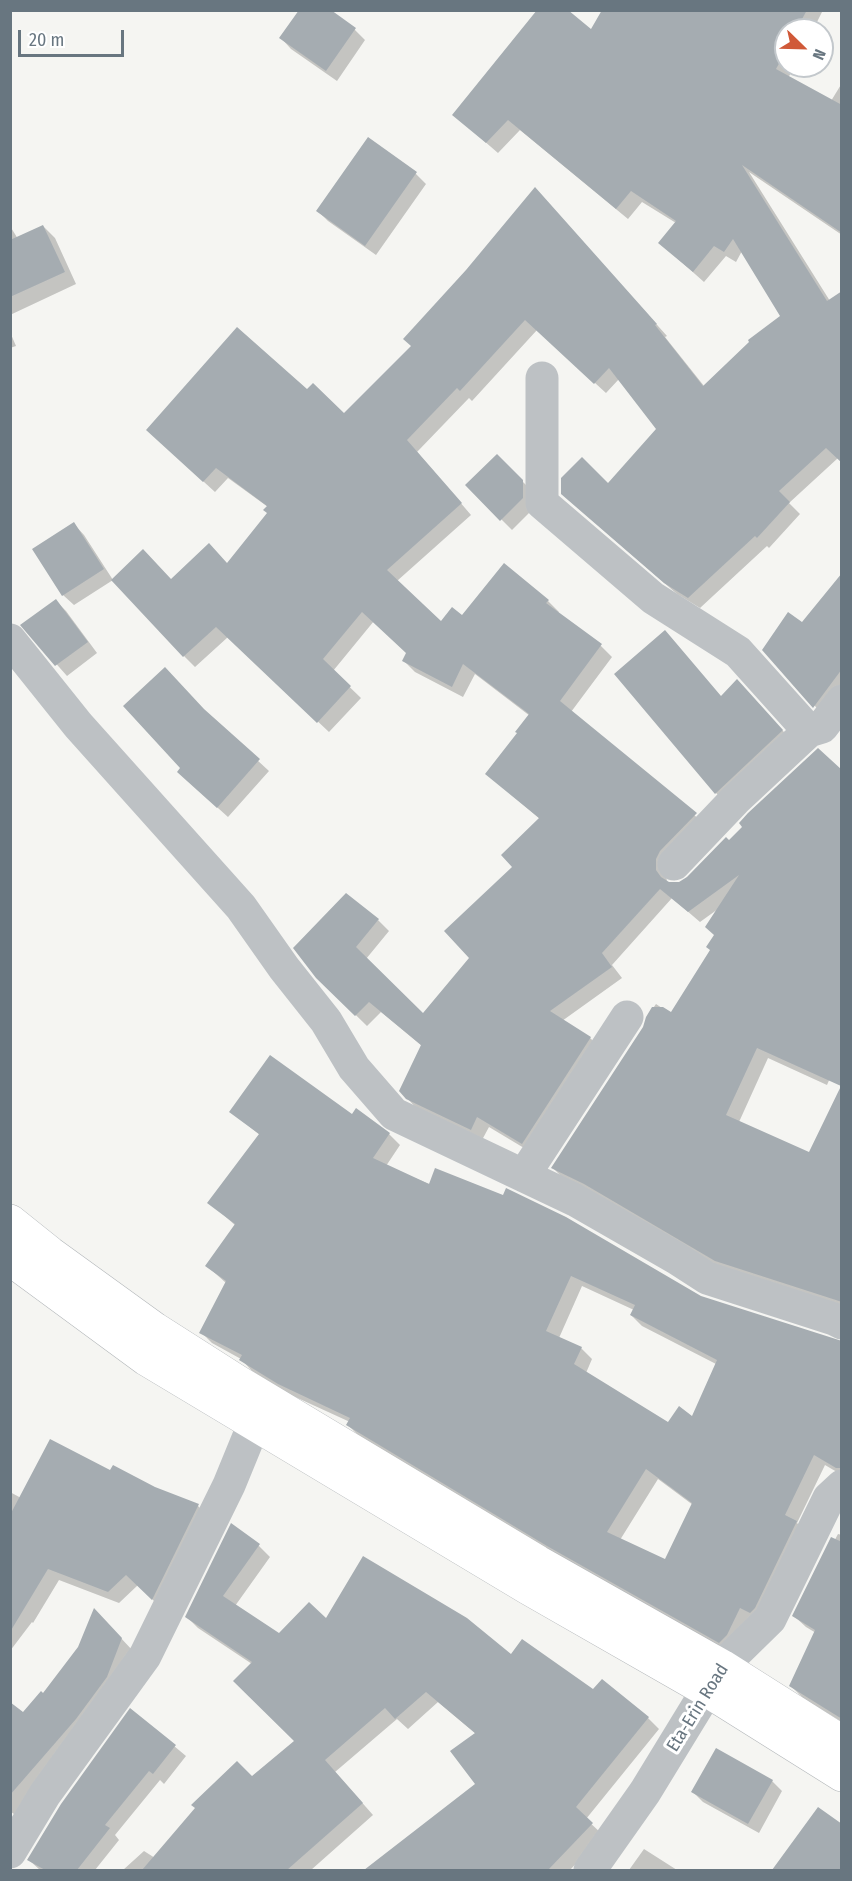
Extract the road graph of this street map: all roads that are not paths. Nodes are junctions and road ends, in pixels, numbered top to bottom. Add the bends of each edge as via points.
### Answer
1 (542, 378) dead end
2 (10, 640) edge
3 (842, 701) edge
4 (809, 731) junction
5 (674, 864) dead end
6 (627, 1017) dead end
7 (524, 1175) junction
8 (10, 1221) edge
9 (10, 1259) edge
10 (842, 1323) edge
11 (254, 1424) junction
12 (842, 1486) edge
13 (715, 1679) junction
14 (842, 1742) edge
15 (842, 1775) edge
16 (10, 1852) edge
17 (590, 1870) edge

1 - 4 street via 542,503 653,598 738,652
2 - 7 street via 78,725 240,907 326,1021 354,1068 394,1114
3 - 4 street via 822,728
4 - 5 street
6 - 7 street
7 - 10 street via 575,1200 707,1278
8 - 13 main road via 155,1329 538,1562
9 - 11 main road via 147,1359
11 - 13 main road via 528,1588
11 - 16 street via 229,1485 146,1656 45,1794
12 - 13 street, Eta-Erin Road via 830,1498 770,1619
13 - 14 main road
13 - 15 main road
13 - 17 street, Eta-Erin Road via 645,1792

